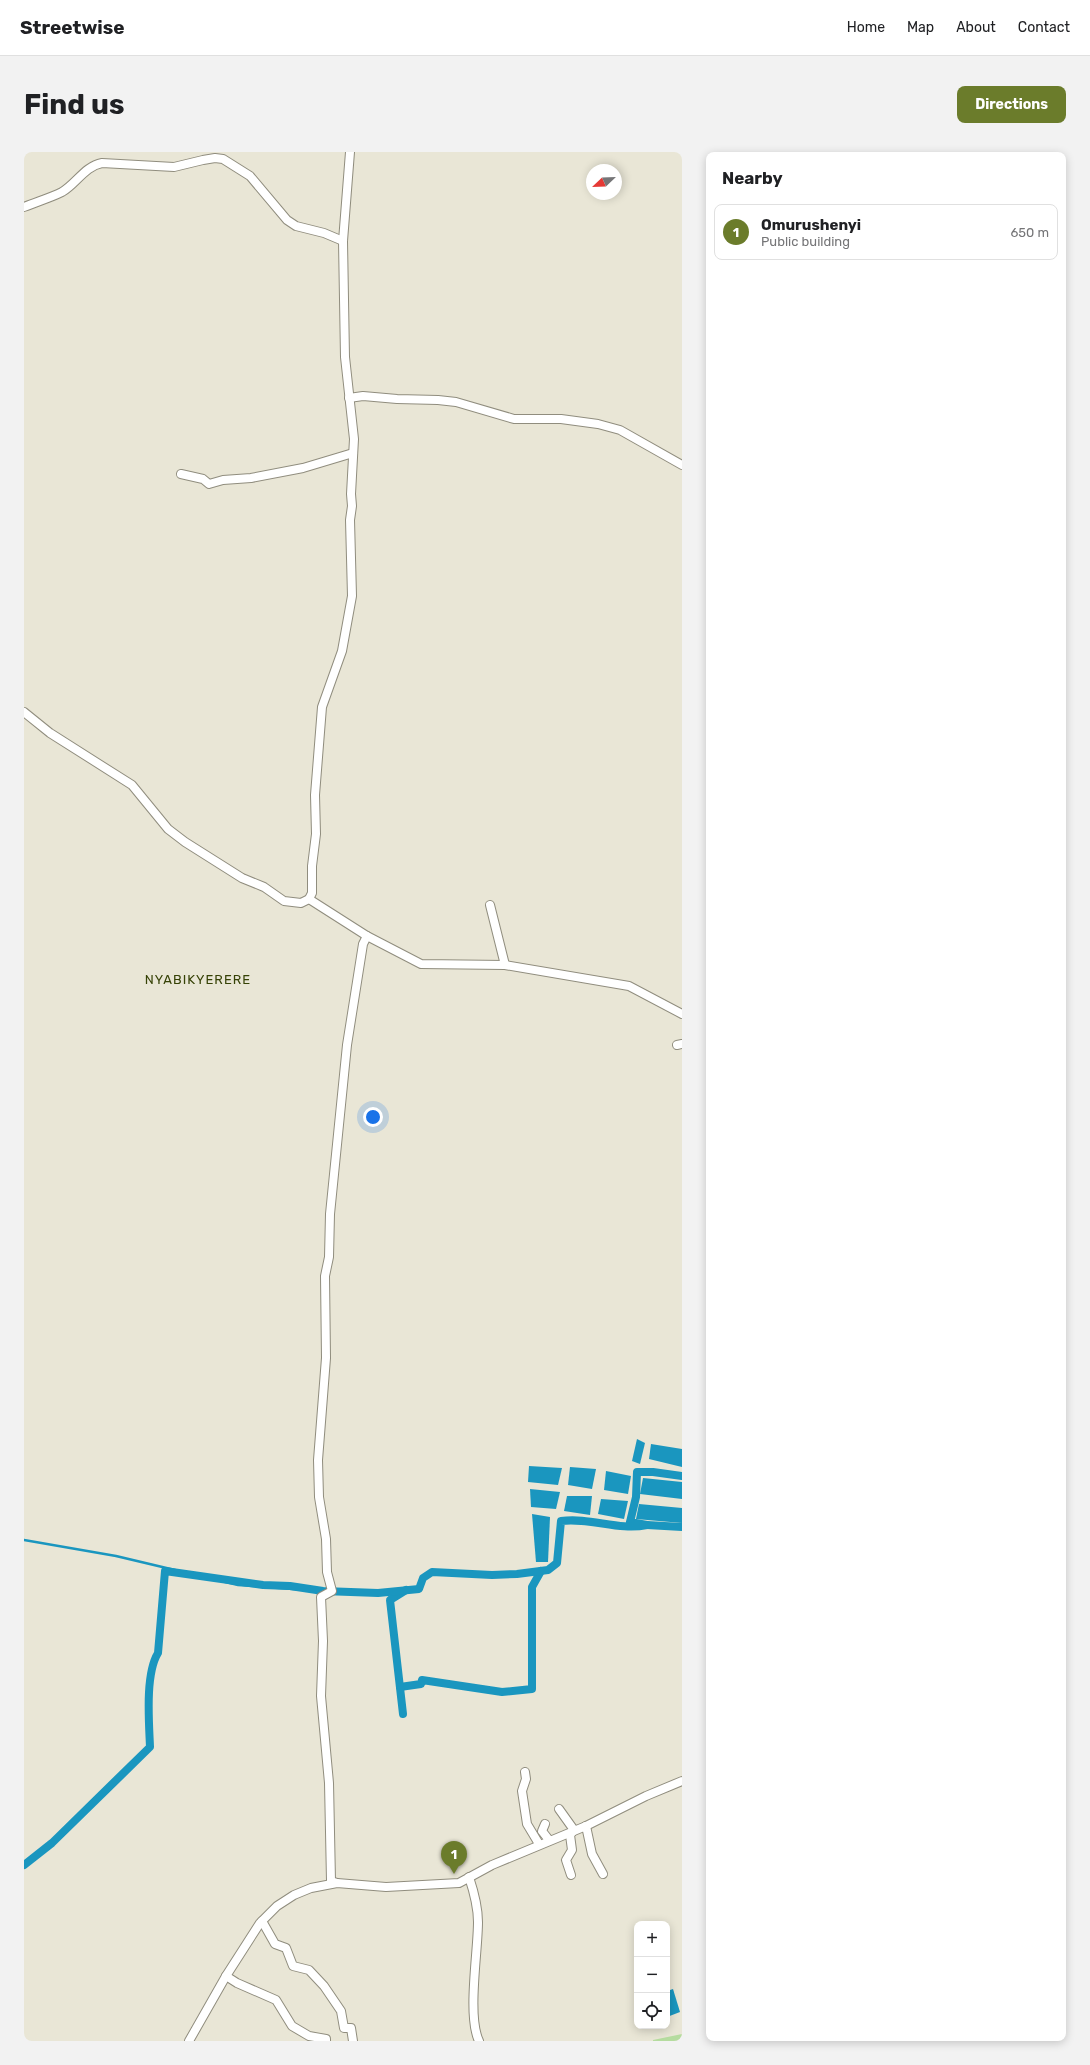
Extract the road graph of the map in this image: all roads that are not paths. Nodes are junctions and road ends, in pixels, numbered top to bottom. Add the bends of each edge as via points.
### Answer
1 (350, 152) edge
2 (24, 207) edge
3 (343, 241) junction
4 (349, 398) junction
5 (353, 453) junction
6 (682, 465) edge
7 (181, 474) dead end
8 (24, 712) edge
9 (309, 900) junction
10 (490, 905) dead end
11 (367, 936) junction
12 (505, 965) junction
13 (682, 1014) edge
14 (525, 1772) dead end
15 (682, 1781) edge
16 (559, 1809) dead end
17 (545, 1824) dead end
18 (586, 1826) junction
19 (574, 1830) junction
20 (549, 1840) junction
21 (539, 1844) junction
22 (603, 1874) dead end
23 (571, 1875) dead end
24 (469, 1877) junction
25 (337, 1883) junction
26 (262, 1921) junction
27 (226, 1976) junction
28 (189, 2041) edge
29 (326, 2041) edge
30 (353, 2041) edge
31 (480, 2041) edge

1 - 3 street
2 - 3 street via 73,185 94,164 174,166 215,158 230,162 250,176 287,220 296,226
3 - 4 street via 345,357
4 - 5 street via 354,439
4 - 6 street via 363,396 438,400 456,402 514,419 561,418 598,424 620,430
5 - 7 street via 303,468 209,484 203,479
5 - 9 street via 350,520 352,596 342,651 322,707 315,795 316,834 312,894
8 - 9 street via 50,733 132,785 168,829 184,842 284,901
9 - 11 street
10 - 12 street
11 - 12 street via 421,964
11 - 25 street via 363,944 347,1045 330,1214 325,1276 326,1358 318,1454 320,1498 332,1591 321,1597 321,1696 328,1776 331,1881
12 - 13 street via 629,986
14 - 21 street via 526,1779 522,1791 526,1824
15 - 18 street
16 - 19 street
17 - 20 street via 542,1831
18 - 19 street
18 - 22 street via 592,1854
19 - 20 street
19 - 23 street via 570,1835 572,1850 566,1860
20 - 21 street
21 - 24 street
24 - 25 street via 459,1883 444,1885 386,1886
24 - 31 street via 478,1921 474,1987 476,2034
25 - 26 street via 311,1888 294,1895 277,1906
26 - 27 street
26 - 30 street via 275,1944 286,1948 293,1966 309,1970 324,1986 341,2012 344,2028 351,2028
27 - 28 street
27 - 29 street via 276,2000 292,2026 309,2036

